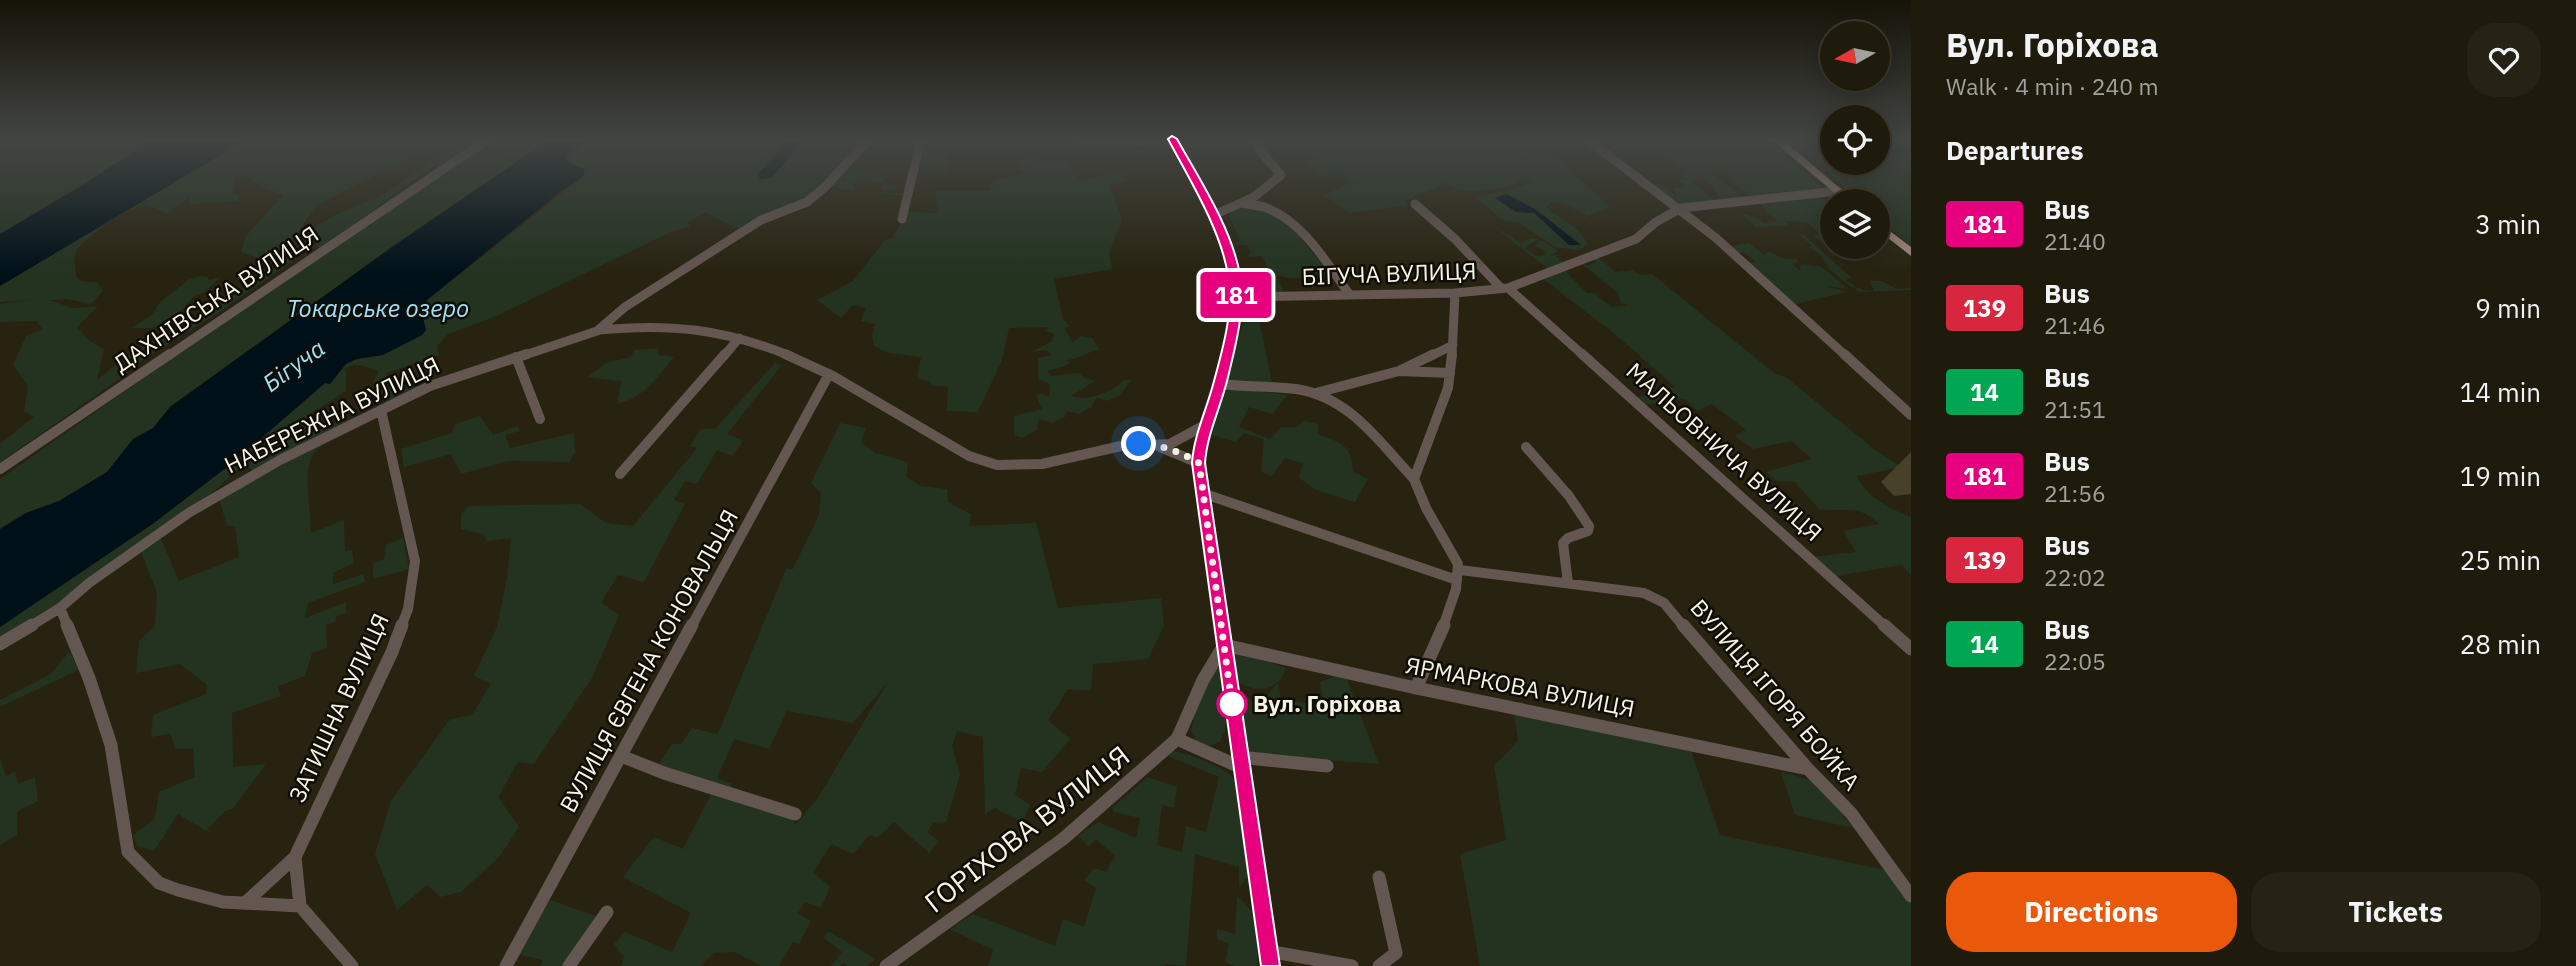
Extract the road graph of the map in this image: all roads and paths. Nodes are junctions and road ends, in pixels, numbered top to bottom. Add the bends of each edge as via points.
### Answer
1 (421, 184) edge
2 (828, 184) edge
3 (910, 184) edge
4 (1197, 184) edge
5 (1271, 184) edge
6 (1648, 184) edge
7 (1820, 193) edge
8 (1242, 203) junction
9 (1415, 204) dead end
10 (1681, 208) junction
11 (1214, 215) junction
12 (902, 219) dead end
13 (1890, 235) edge
14 (1911, 253) edge
15 (1504, 288) junction
16 (1455, 293) junction
17 (1349, 294) junction
18 (1236, 297) junction
19 (622, 309) junction
20 (630, 327) junction
21 (597, 331) junction
22 (739, 338) junction
23 (1453, 345) junction
24 (516, 357) junction
25 (1399, 372) junction
26 (1450, 373) junction
27 (828, 376) junction
28 (1220, 384) junction
29 (1316, 393) junction
30 (381, 410) junction
31 (1911, 415) edge
32 (540, 419) dead end
33 (1205, 425) junction
34 (1155, 444) junction
35 (1526, 447) dead end
36 (1199, 463) junction
37 (0, 469) edge
38 (620, 474) dead end
39 (1414, 479) junction
40 (1202, 493) junction
41 (1459, 575) junction
42 (1568, 583) junction
43 (60, 608) junction
44 (0, 644) edge
45 (1224, 645) junction
46 (1911, 649) edge
47 (1416, 688) junction
48 (1177, 739) junction
49 (621, 756) junction
50 (1240, 762) junction
51 (1327, 766) dead end
52 (1808, 769) junction
53 (796, 814) dead end
54 (295, 858) junction
55 (1379, 877) dead end
56 (1911, 896) edge
57 (245, 903) junction
58 (300, 906) junction
59 (607, 912) dead end
60 (1269, 959) edge
61 (352, 966) edge
62 (506, 966) edge
63 (569, 966) edge
64 (886, 966) edge
65 (1352, 966) edge
66 (1378, 966) edge

1 - 37 street, ДАХНІВСЬКА ВУЛИЦЯ
2 - 19 street, НАБЕРЕЖНА ВУЛИЦЯ via 807,202 761,220
3 - 12 street
4 - 11 street
5 - 8 street
6 - 10 street
7 - 10 street, БІГУЧА ВУЛИЦЯ
8 - 11 street
8 - 17 street via 1277,214 1298,231
9 - 15 street, БІГУЧА ВУЛИЦЯ
10 - 15 street, БІГУЧА ВУЛИЦЯ via 1636,239
10 - 31 street
11 - 18 street via 1234,275
13 - 14 main road
15 - 16 street, БІГУЧА ВУЛИЦЯ
15 - 46 street, МАЛЬОВНИЧА ВУЛИЦЯ
16 - 17 street, БІГУЧА ВУЛИЦЯ
16 - 23 street
17 - 18 street, БІГУЧА ВУЛИЦЯ
18 - 28 street
19 - 20 street via 620,318
19 - 21 street, НАБЕРЕЖНА ВУЛИЦЯ
20 - 21 street
20 - 22 street via 683,327
21 - 24 street, НАБЕРЕЖНА ВУЛИЦЯ
22 - 27 street via 784,353
22 - 38 street
23 - 25 street
23 - 26 street
24 - 30 street, НАБЕРЕЖНА ВУЛИЦЯ via 430,386
24 - 32 street
25 - 26 street
25 - 29 street
26 - 39 street
27 - 34 street via 969,456 998,464 1042,464 1121,446
27 - 49 street, ВУЛИЦЯ ЄВГЕНА КОНОВАЛЬЦЯ
28 - 29 street
28 - 33 street
29 - 39 street via 1347,410
30 - 43 street, НАБЕРЕЖНА ВУЛИЦЯ via 218,494
30 - 54 street, ЗАТИШНА ВУЛИЦЯ via 415,561 408,609
33 - 34 street via 1174,442
33 - 36 street
34 - 36 street
35 - 42 street via 1589,526 1588,531 1563,543
36 - 40 street
39 - 41 street
40 - 41 street, ВУЛИЦЯ ІГОРЯ БОЙКА
40 - 45 street
41 - 42 street, ВУЛИЦЯ ІГОРЯ БОЙКА
41 - 47 street
42 - 52 street, ВУЛИЦЯ ІГОРЯ БОЙКА via 1639,592 1664,603
43 - 44 street, НАБЕРЕЖНА ВУЛИЦЯ
43 - 57 street via 111,745 128,852 159,883 223,902
45 - 47 street, ЯРМАРКОВА ВУЛИЦЯ
45 - 48 street, ГОРІХОВА ВУЛИЦЯ
45 - 50 street
47 - 52 street, ЯРМАРКОВА ВУЛИЦЯ
48 - 50 street
48 - 64 street, ГОРІХОВА ВУЛИЦЯ via 1063,839
49 - 53 street via 654,771
49 - 62 street, ВУЛИЦЯ ЄВГЕНА КОНОВАЛЬЦЯ
50 - 51 street
50 - 60 street
52 - 56 street, ВУЛИЦЯ ІГОРЯ БОЙКА via 1844,804
54 - 57 street, ЗАТИШНА ВУЛИЦЯ
54 - 58 street
55 - 66 street via 1396,953
57 - 58 street
58 - 61 street
59 - 63 street
60 - 65 street

